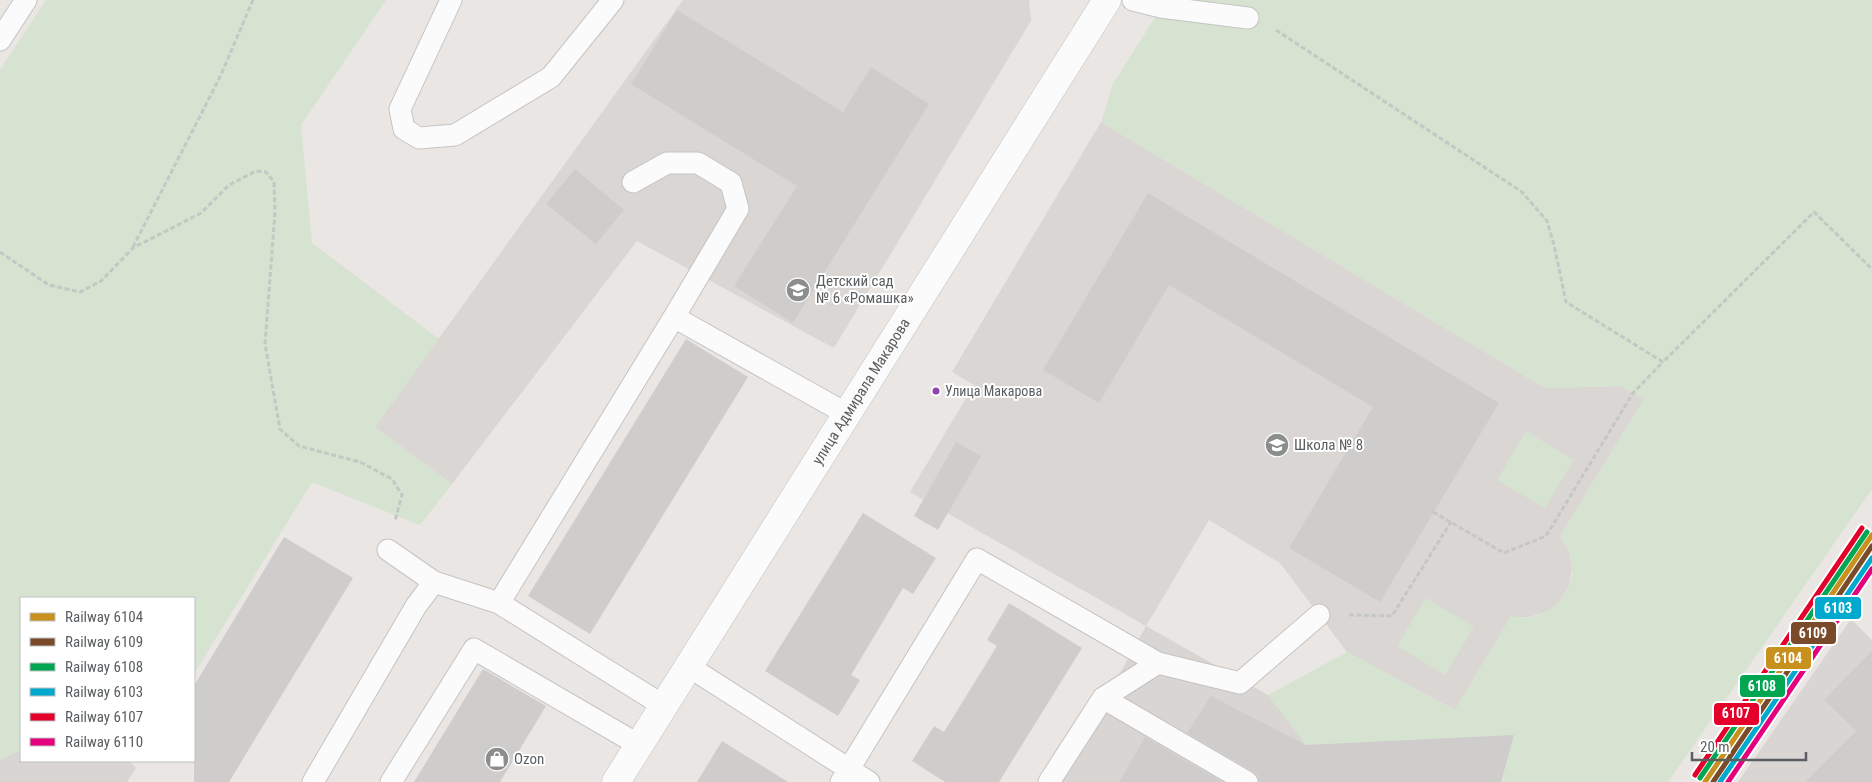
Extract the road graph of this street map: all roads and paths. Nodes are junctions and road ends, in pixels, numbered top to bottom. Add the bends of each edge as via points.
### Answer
1 (26, 0) edge
2 (253, 0) edge
3 (451, 0) edge
4 (613, 0) edge
5 (1107, 0) edge
6 (1133, 0) edge
7 (1248, 18) joint
8 (0, 40) edge
9 (633, 182) dead end
10 (133, 248) junction
11 (0, 252) edge
12 (1871, 266) edge
13 (674, 317) junction
14 (1663, 362) junction
15 (847, 414) junction
16 (1433, 512) dead end
17 (1451, 522) junction
18 (388, 550) joint
19 (434, 582) junction
20 (498, 602) junction
21 (1319, 615) joint
22 (1158, 664) junction
23 (688, 666) junction
24 (1103, 698) junction
25 (664, 706) junction
26 (639, 745) junction
27 (845, 776) edge
28 (313, 782) edge
29 (391, 782) edge
30 (616, 782) edge
31 (869, 782) edge
32 (1049, 782) edge
33 (1247, 782) edge

1 - 8 lane
2 - 10 path via 220,78
3 - 4 lane via 400,109 404,129 419,138 455,135 551,77
5 - 15 main road, улица Адмирала Макарова
6 - 7 lane via 1161,8
7 - 14 path via 1274,28 1522,192 1546,222 1566,302
9 - 13 lane via 667,163 698,163 731,183 738,209
10 - 11 path via 101,281 80,292 49,284
10 - 18 path via 201,213 229,185 256,171 266,172 274,182 275,212 265,344 280,429 299,446 360,462 392,479 402,495
12 - 14 path via 1814,212
13 - 15 lane
13 - 20 lane
14 - 17 path via 1633,393 1546,536 1504,553
15 - 23 main road, улица Адмирала Макарова
16 - 17 path
17 - 21 path via 1392,616
18 - 19 lane
19 - 20 lane
19 - 28 lane via 416,606
20 - 25 lane
21 - 22 lane via 1240,683
22 - 24 lane
22 - 27 lane via 978,559
23 - 25 main road, улица Адмирала Макарова
23 - 27 lane
24 - 32 lane
24 - 33 lane
25 - 26 main road, улица Адмирала Макарова
26 - 29 lane via 474,649
26 - 30 main road, улица Адмирала Макарова
27 - 31 lane

